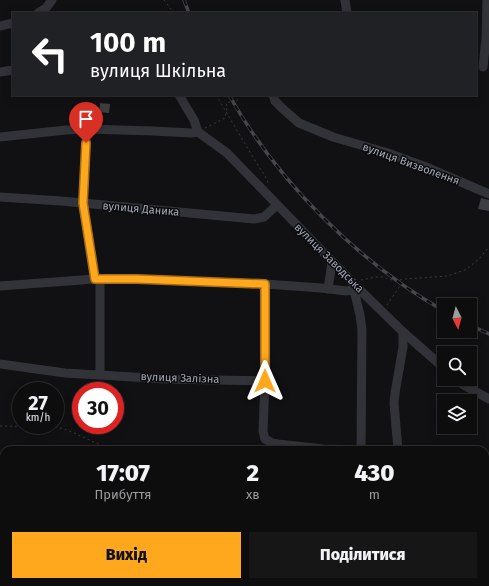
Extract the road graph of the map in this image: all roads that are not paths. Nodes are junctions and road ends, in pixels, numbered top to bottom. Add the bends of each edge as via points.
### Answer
1 (52, 0) edge
2 (345, 0) edge
3 (487, 0) edge
4 (40, 12) edge
5 (348, 12) edge
6 (12, 23) edge
7 (0, 26) edge
8 (483, 67) edge
9 (12, 70) edge
10 (0, 72) edge
11 (179, 96) edge
12 (273, 96) edge
13 (87, 129) junction
14 (198, 132) junction
15 (0, 137) edge
16 (489, 194) edge
17 (0, 197) edge
18 (83, 203) junction
19 (277, 205) junction
20 (332, 262) junction
21 (97, 279) junction
22 (265, 284) junction
23 (0, 286) edge
24 (354, 286) junction
25 (328, 289) junction
26 (403, 332) junction
27 (437, 362) edge
28 (0, 364) edge
29 (100, 375) junction
30 (265, 381) junction
31 (466, 386) edge
32 (489, 399) edge
33 (281, 446) edge
34 (361, 446) edge
35 (398, 446) edge

1 - 4 street
2 - 5 street
3 - 8 street
6 - 7 street
9 - 10 street
11 - 14 street via 194,120
12 - 16 street, вулиця Визволення via 282,110 299,123 332,137 388,153
13 - 14 street
13 - 15 street
13 - 18 street
14 - 19 street, вулиця Заводська via 227,153
17 - 18 street, вулиця Даника
18 - 19 street, вулиця Даника via 254,219 264,217
18 - 21 street
19 - 20 street, вулиця Заводська
20 - 24 street, вулиця Заводська
20 - 25 street
21 - 22 street
21 - 23 street
21 - 29 street
22 - 25 street
22 - 30 street
24 - 25 street via 346,291
24 - 26 street, вулиця Заводська
24 - 34 street via 362,330
26 - 27 street, вулиця Заводська
26 - 35 street via 394,403
28 - 29 street, вулиця Залізна
29 - 30 street, вулиця Залізна
30 - 33 street via 263,435 268,442
31 - 32 street

